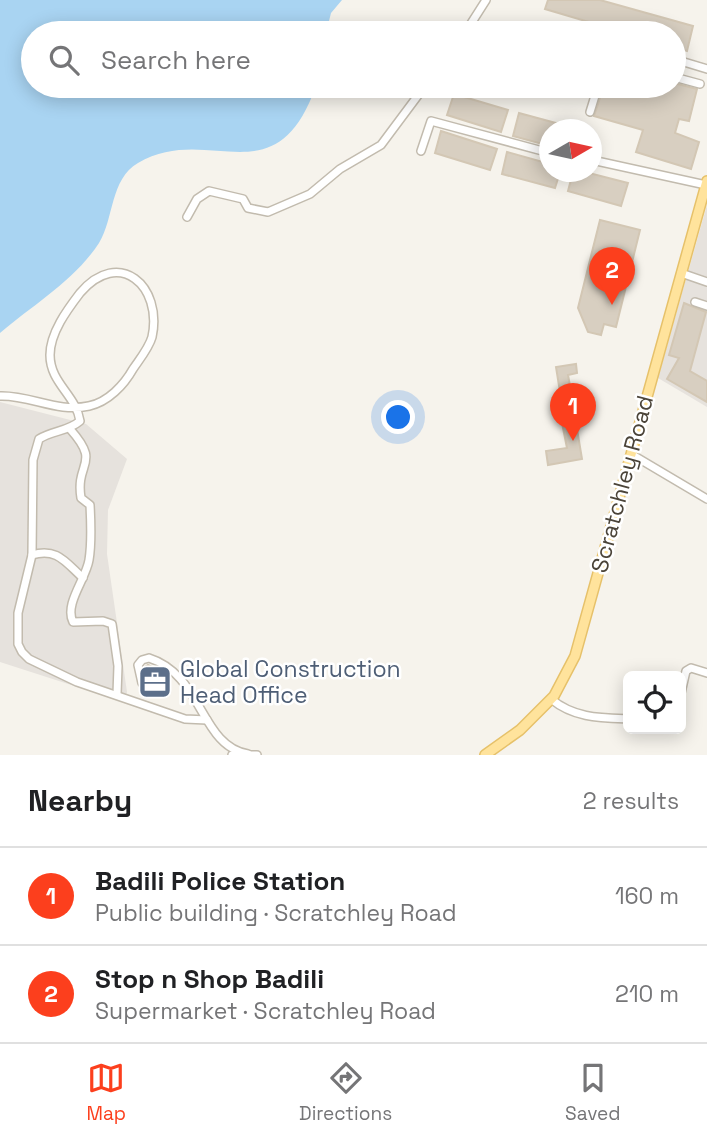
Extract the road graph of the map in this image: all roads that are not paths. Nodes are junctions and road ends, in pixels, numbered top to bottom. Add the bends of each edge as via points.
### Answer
1 (486, 0) edge
2 (473, 21) edge
3 (686, 63) edge
4 (707, 69) edge
5 (686, 80) edge
6 (700, 84) dead end
7 (416, 98) edge
8 (594, 98) edge
9 (590, 112) dead end
10 (539, 150) edge
11 (421, 151) dead end
12 (602, 162) edge
13 (707, 183) edge
14 (187, 218) dead end
15 (681, 273) junction
16 (707, 282) edge
17 (695, 302) dead end
18 (707, 306) edge
19 (0, 396) edge
20 (78, 408) junction
21 (70, 429) junction
22 (631, 454) junction
23 (707, 499) edge
24 (32, 555) junction
25 (83, 578) junction
26 (686, 671) edge
27 (707, 673) edge
28 (142, 682) dead end
29 (117, 694) junction
30 (551, 699) junction
31 (623, 719) edge
32 (207, 720) junction
33 (248, 754) edge
34 (232, 755) edge
35 (257, 755) edge
36 (485, 755) edge

1 - 2 street
3 - 4 street
5 - 6 street
7 - 14 street via 381,145 340,169 310,194 268,212 248,208 243,199 209,191 197,199
8 - 9 street
10 - 11 street via 431,121
12 - 13 street
13 - 15 main road, Scratchley Road
15 - 16 street
15 - 22 main road, Scratchley Road
17 - 18 street
19 - 20 street via 66,410
20 - 20 street via 111,396 130,376 151,339 149,296 137,279 122,271 86,286 65,312 50,352 52,373
20 - 21 street via 80,421
21 - 24 street via 39,439 33,460
21 - 25 street via 86,447 87,456 79,486 81,498 90,505 89,560
22 - 23 street
22 - 30 main road, Scratchley Road via 575,656
24 - 25 street via 57,554
24 - 29 street via 18,613 22,652 77,682
25 - 29 street via 71,617 74,622 112,624
26 - 27 street
28 - 32 street via 140,662 149,658 159,662 181,677
29 - 32 street via 185,719
30 - 31 street via 584,716
30 - 36 main road, Scratchley Road via 520,730
32 - 33 street via 225,743
33 - 34 street
33 - 35 street

